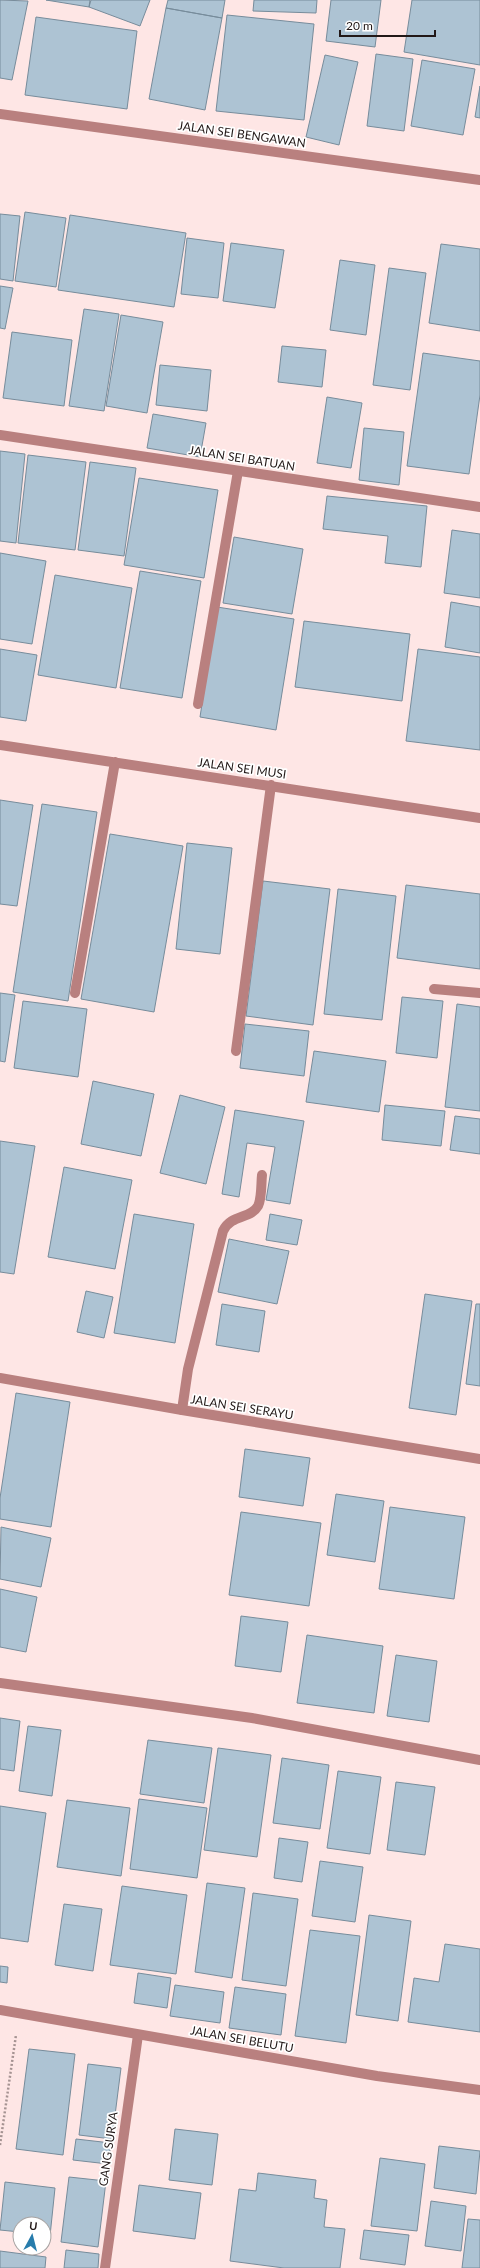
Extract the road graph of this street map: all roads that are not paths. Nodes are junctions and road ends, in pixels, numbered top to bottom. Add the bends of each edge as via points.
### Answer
1 (0, 114) edge
2 (480, 180) edge
3 (0, 435) edge
4 (238, 471) junction
5 (480, 507) edge
6 (198, 704) dead end
7 (0, 745) edge
8 (115, 762) junction
9 (271, 785) junction
10 (480, 818) edge
11 (434, 989) dead end
12 (480, 992) edge
13 (75, 993) dead end
14 (236, 1051) dead end
15 (262, 1175) dead end
16 (0, 1378) edge
17 (182, 1410) junction
18 (480, 1459) edge
19 (0, 1683) edge
20 (480, 1760) edge
21 (0, 2010) edge
22 (138, 2034) junction
23 (480, 2090) edge
24 (105, 2268) edge

1 - 2 street, JALAN SEI BENGAWAN
3 - 4 street, JALAN SEI BATUAN
4 - 5 street, JALAN SEI BATUAN
4 - 6 street
7 - 8 street, JALAN SEI MUSI
8 - 9 street, JALAN SEI MUSI
8 - 13 street
9 - 10 street, JALAN SEI MUSI
9 - 14 street
11 - 12 street
15 - 17 street via 256,1208 228,1223 223,1231 188,1369
16 - 17 street, JALAN SEI SERAYU
17 - 18 street, JALAN SEI SERAYU
19 - 20 street via 252,1718
21 - 22 street, JALAN SEI BELUTU
22 - 23 street, JALAN SEI BELUTU via 377,2076
22 - 24 street, GANG SURYA

